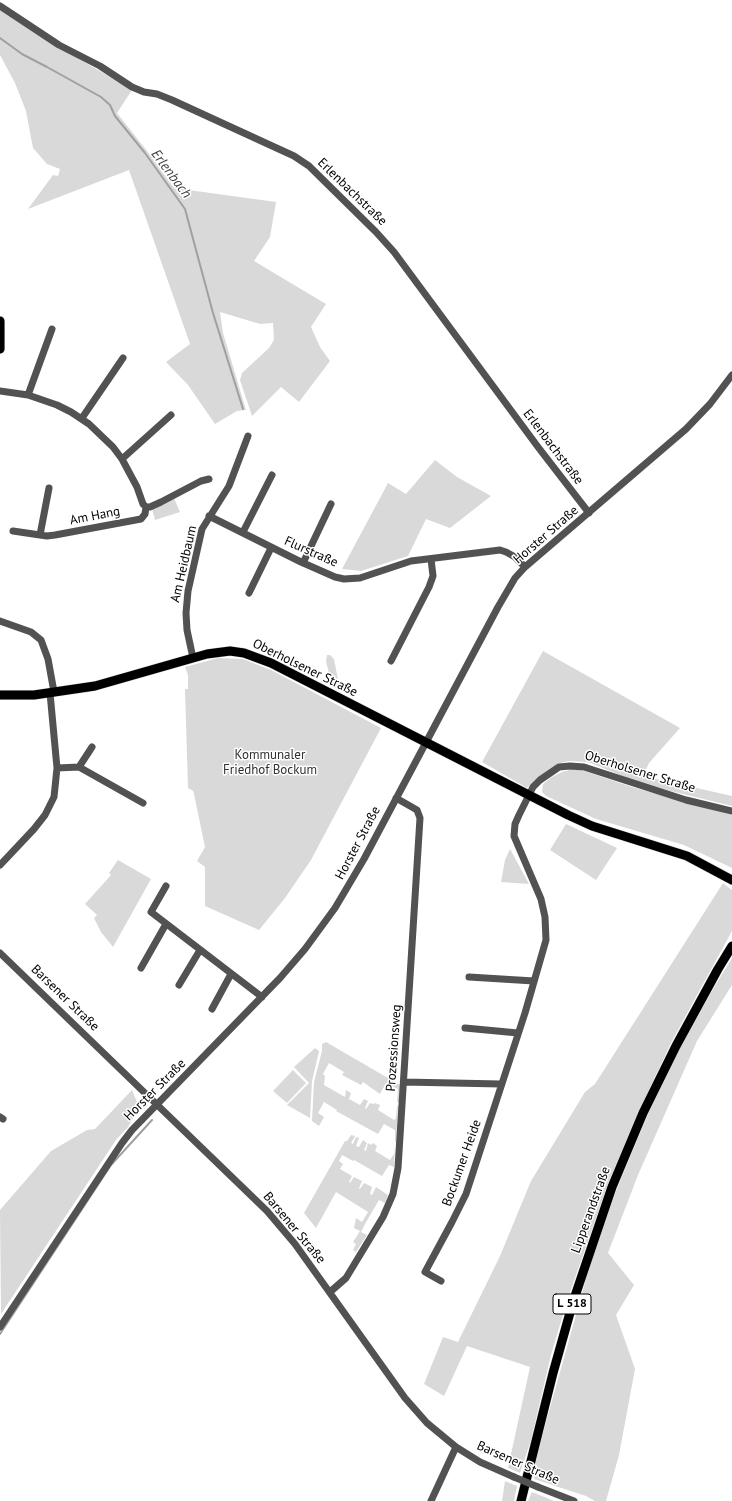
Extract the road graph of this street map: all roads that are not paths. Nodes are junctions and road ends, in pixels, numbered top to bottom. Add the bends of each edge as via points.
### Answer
1 (0, 6) edge
2 (0, 321) edge
3 (52, 329) dead end
4 (0, 349) edge
5 (123, 358) dead end
6 (732, 376) edge
7 (0, 391) edge
8 (28, 396) junction
9 (171, 415) dead end
10 (82, 418) junction
11 (248, 436) dead end
12 (122, 459) junction
13 (272, 475) dead end
14 (209, 480) dead end
15 (48, 488) dead end
16 (332, 504) dead end
17 (146, 507) junction
18 (589, 513) junction
19 (209, 516) junction
20 (13, 530) dead end
21 (243, 532) junction
22 (40, 535) junction
23 (271, 548) junction
24 (431, 558) junction
25 (303, 563) junction
26 (525, 567) junction
27 (249, 593) dead end
28 (0, 621) edge
29 (193, 658) junction
30 (391, 662) dead end
31 (52, 693) junction
32 (0, 695) edge
33 (425, 742) junction
34 (92, 747) dead end
35 (79, 767) junction
36 (57, 768) junction
37 (529, 796) junction
38 (396, 798) junction
39 (143, 803) dead end
40 (732, 811) edge
41 (0, 865) edge
42 (732, 880) edge
43 (166, 886) dead end
44 (166, 924) junction
45 (732, 946) edge
46 (200, 950) junction
47 (0, 953) edge
48 (141, 968) dead end
49 (231, 974) junction
50 (469, 978) dead end
51 (534, 981) junction
52 (179, 986) dead end
53 (262, 997) junction
54 (212, 1009) dead end
55 (465, 1028) dead end
56 (518, 1033) junction
57 (404, 1082) junction
58 (501, 1084) junction
59 (158, 1105) junction
60 (441, 1281) dead end
61 (330, 1292) junction
62 (0, 1327) edge
63 (456, 1447) junction
64 (431, 1501) edge
65 (521, 1501) edge
66 (574, 1501) edge

1 - 18 street, Erlenbachstraße via 60,45 132,86 172,100 294,156 308,166 390,247
2 - 4 main road
3 - 8 street
5 - 10 street
6 - 18 street, Horster Straße via 686,429
7 - 8 street
8 - 10 street via 57,405
9 - 12 street
10 - 12 street via 102,435
11 - 19 street, Am Heidbaum via 229,486
12 - 17 street
13 - 21 street
14 - 17 street via 201,481
15 - 22 street
16 - 25 street
17 - 22 street, Am Hang via 141,520 55,536
18 - 26 street, Horster Straße
19 - 21 street, Flurstraße
19 - 29 street, Am Heidbaum via 202,529 188,591 187,630
20 - 22 street, Am Hang
21 - 23 street, Flurstraße
23 - 25 street, Flurstraße
23 - 27 street
24 - 25 street, Flurstraße via 411,561 360,578 344,579
24 - 26 street, Flurstraße via 500,550 515,557
24 - 30 street via 433,576 429,587
26 - 33 street, Horster Straße via 507,591
28 - 31 street via 31,632 41,640 48,659
29 - 31 main road, Oberholsener Straße via 95,686
29 - 33 main road, Oberholsener Straße via 222,652 249,654
31 - 32 main road, Oberholsener Straße
31 - 36 street
33 - 37 main road, Oberholsener Straße
33 - 38 street, Horster Straße
34 - 35 street
35 - 36 street
35 - 39 street
36 - 41 street via 56,789 51,804 34,829
37 - 40 street, Oberholsener Straße via 540,780 559,767 584,767 686,800
37 - 42 main road, Oberholsener Straße via 592,826 687,856
37 - 51 street, Bockumer Heide via 514,831 515,840 537,886 545,917 546,940
38 - 53 street, Horster Straße via 335,908 306,949
38 - 57 street, Prozessionsweg via 414,808 420,818
43 - 44 street via 151,912
44 - 46 street
44 - 48 street
45 - 65 main road, Lipperandstraße / L 518 via 676,1046 643,1113 612,1187 573,1302
46 - 49 street
46 - 52 street
47 - 59 street, Barsener Straße
49 - 53 street
49 - 54 street
50 - 51 street
51 - 56 street, Bockumer Heide
53 - 59 street, Horster Straße
55 - 56 street
56 - 58 street, Bockumer Heide
57 - 58 street
57 - 61 street, Prozessionsweg via 398,1168 393,1194 383,1217 349,1273
58 - 60 street, Bockumer Heide via 466,1194 425,1272
59 - 61 street, Barsener Straße via 267,1211
59 - 62 street, Horster Straße via 122,1143
61 - 63 street, Barsener Straße via 409,1402 427,1423
63 - 64 street
63 - 66 street, Barsener Straße, bridge via 480,1462

